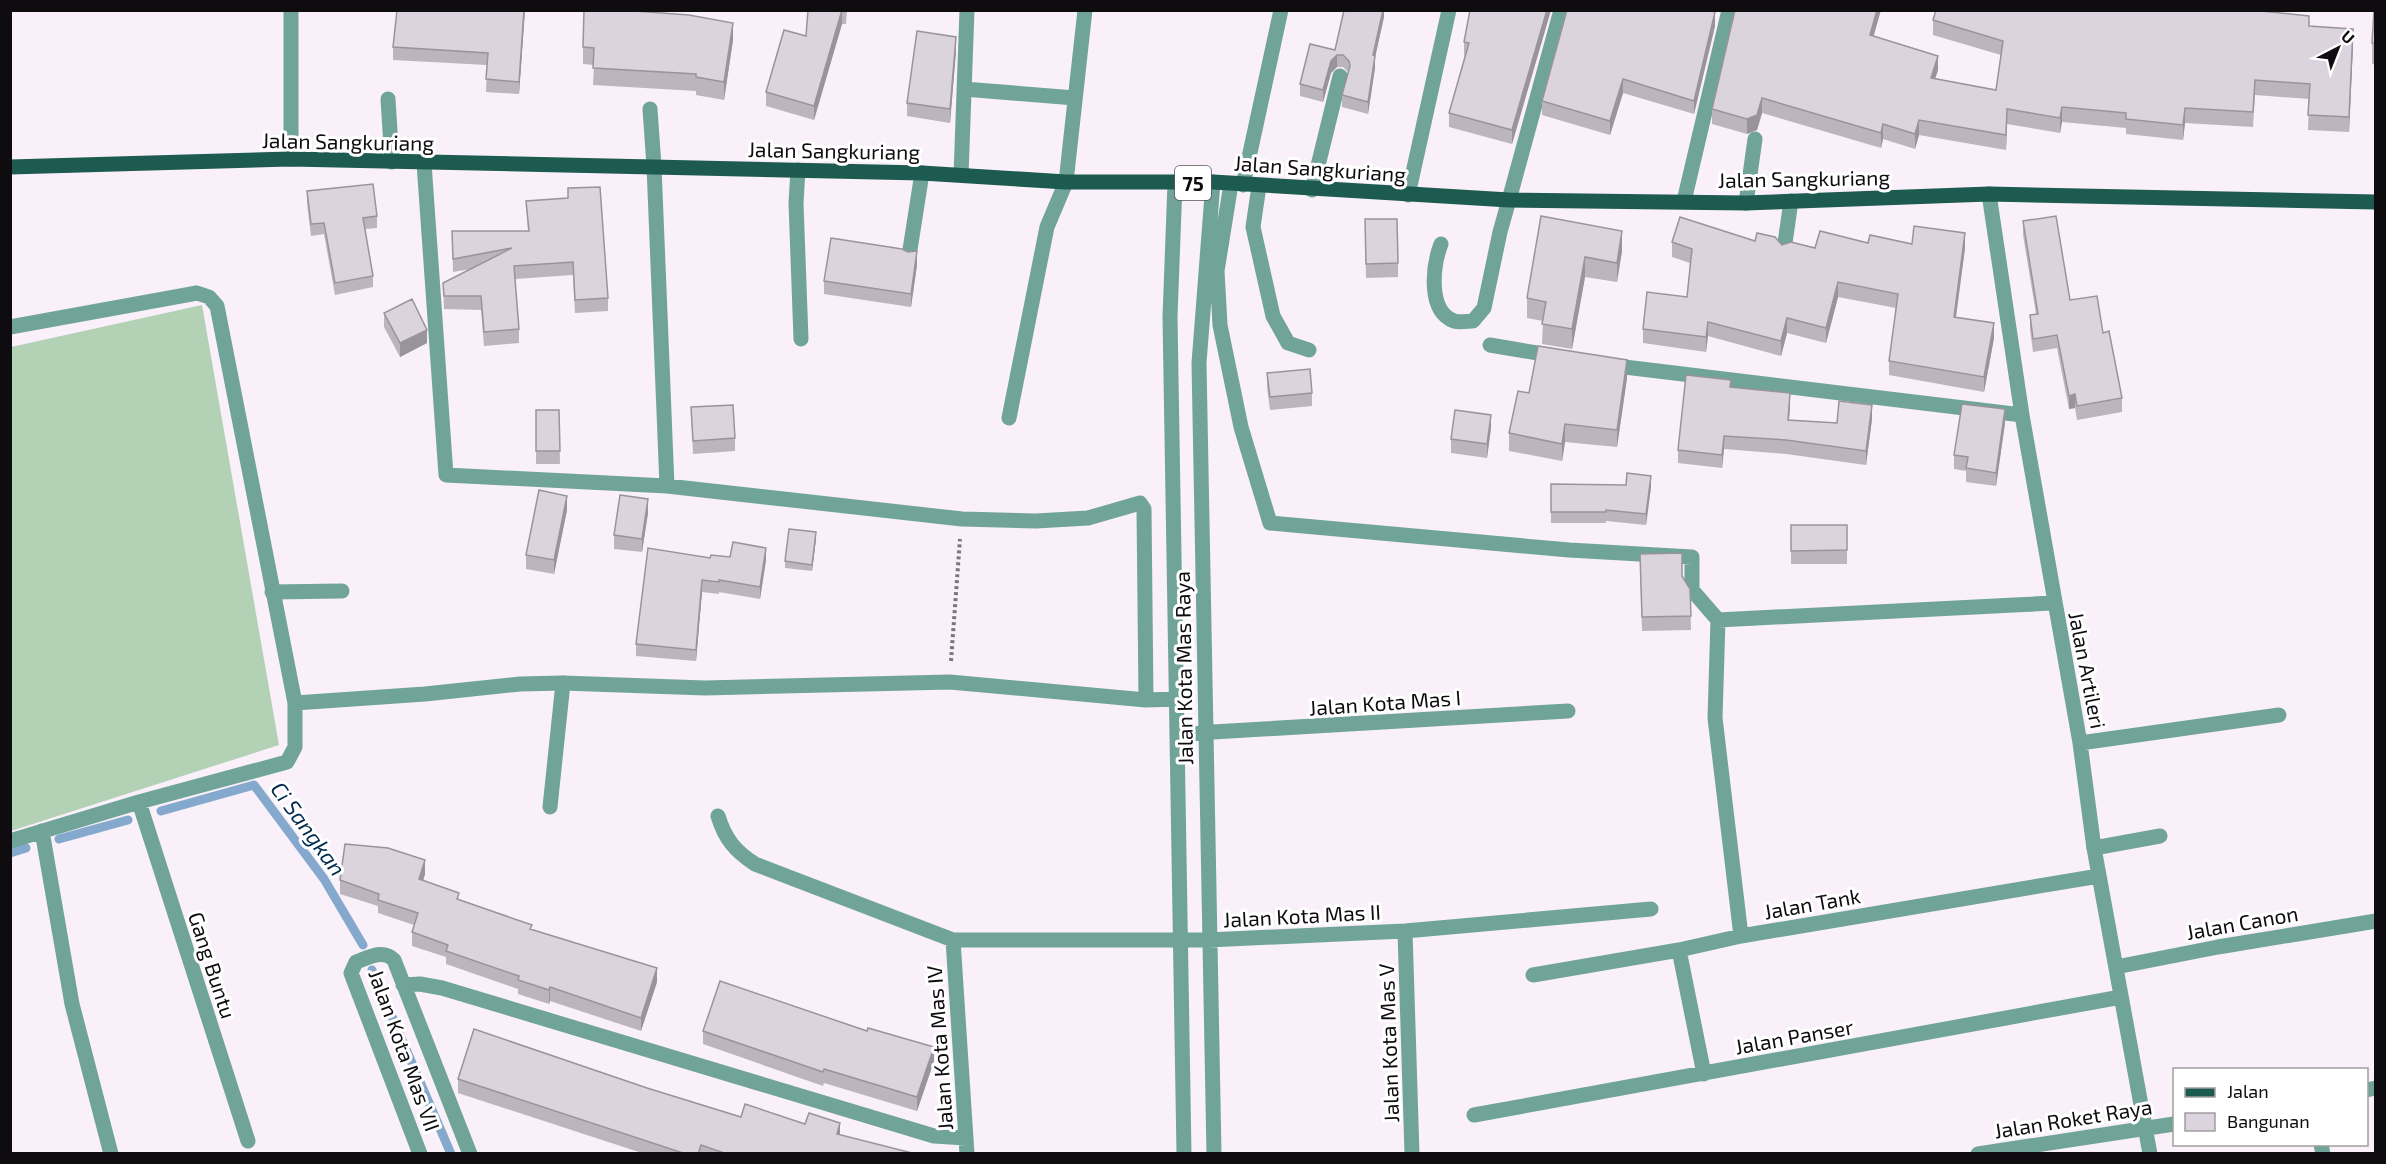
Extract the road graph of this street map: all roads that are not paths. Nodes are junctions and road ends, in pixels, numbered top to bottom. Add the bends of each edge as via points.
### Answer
1 (291, 10) edge
2 (967, 10) edge
3 (1085, 10) edge
4 (1281, 10) edge
5 (1449, 10) edge
6 (1561, 10) edge
7 (1729, 10) edge
8 (1340, 76) dead end
9 (964, 89) junction
10 (1075, 98) junction
11 (388, 99) dead end
12 (650, 109) dead end
13 (1755, 139) dead end
14 (291, 159) junction
15 (392, 162) junction
16 (424, 163) junction
17 (654, 166) junction
18 (10, 167) edge
19 (798, 170) junction
20 (922, 173) junction
21 (961, 175) junction
22 (1066, 182) junction
23 (1175, 183) junction
24 (1213, 183) junction
25 (1237, 184) junction
26 (1258, 186) junction
27 (1312, 190) junction
28 (1989, 194) junction
29 (1408, 195) junction
30 (1509, 200) junction
31 (1684, 201) junction
32 (1791, 201) junction
33 (1746, 202) junction
34 (2376, 202) edge
35 (1441, 244) dead end
36 (1784, 250) edge
37 (909, 256) edge
38 (10, 327) edge
39 (801, 339) dead end
40 (1490, 345) dead end
41 (1309, 350) dead end
42 (1573, 359) edge
43 (1171, 361) junction
44 (1199, 363) junction
45 (1596, 363) edge
46 (2022, 415) junction
47 (1010, 418) dead end
48 (667, 486) junction
49 (342, 591) dead end
50 (272, 592) junction
51 (2053, 603) junction
52 (1718, 620) junction
53 (563, 683) junction
54 (1177, 699) junction
55 (1146, 700) junction
56 (295, 703) junction
57 (1568, 711) dead end
58 (2279, 715) dead end
59 (1179, 734) junction
60 (1206, 734) junction
61 (2080, 743) junction
62 (139, 802) junction
63 (550, 807) dead end
64 (718, 816) dead end
65 (42, 831) junction
66 (2160, 836) dead end
67 (10, 841) edge
68 (2094, 848) junction
69 (2099, 876) junction
70 (1651, 909) dead end
71 (2376, 921) edge
72 (1406, 931) junction
73 (1741, 936) junction
74 (953, 940) junction
75 (1179, 940) junction
76 (1209, 940) junction
77 (1679, 950) junction
78 (2116, 967) junction
79 (1533, 975) dead end
80 (403, 985) junction
81 (2121, 997) junction
82 (1704, 1074) junction
83 (1474, 1115) dead end
84 (2173, 1124) edge
85 (2146, 1129) junction
86 (248, 1141) dead end
87 (967, 1146) edge
88 (111, 1154) edge
89 (420, 1154) edge
90 (470, 1154) edge
91 (1184, 1154) edge
92 (1214, 1154) edge
93 (1412, 1154) edge
94 (1978, 1154) edge
95 (2150, 1154) edge

1 - 14 street
2 - 9 street
3 - 10 street
4 - 25 street
5 - 29 street
6 - 30 street
7 - 31 street
8 - 27 street
9 - 10 street
9 - 21 street
10 - 22 street
11 - 15 street
12 - 17 street
13 - 33 street
14 - 15 main road, Jalan Sangkuriang / 75
14 - 18 main road, Jalan Sangkuriang / 75
15 - 16 main road, Jalan Sangkuriang / 75
16 - 17 main road, Jalan Sangkuriang / 75
16 - 48 street via 446,476
17 - 19 main road, Jalan Sangkuriang / 75
17 - 48 street
19 - 20 main road, Jalan Sangkuriang / 75
19 - 39 street
20 - 21 main road, Jalan Sangkuriang / 75
20 - 37 street
21 - 22 main road, Jalan Sangkuriang / 75
22 - 23 main road, Jalan Sangkuriang / 75
22 - 47 street via 1047,227
23 - 24 main road, Jalan Sangkuriang / 75
23 - 43 street, Jalan Kota Mas Raya
24 - 25 main road, Jalan Sangkuriang / 75
24 - 44 street, Jalan Kota Mas Raya
25 - 26 main road, Jalan Sangkuriang / 75
25 - 52 street via 1217,271 1220,325 1241,427 1270,524 1692,557 1692,590
26 - 27 main road, Jalan Sangkuriang / 75
26 - 41 street via 1253,227 1273,316 1288,343
27 - 29 main road, Jalan Sangkuriang / 75
28 - 32 main road, Jalan Sangkuriang / 75
28 - 34 main road, Jalan Sangkuriang / 75
28 - 46 street, Jalan Artileri
29 - 30 main road, Jalan Sangkuriang / 75
30 - 31 main road, Jalan Sangkuriang / 75
30 - 35 street via 1484,308 1473,321 1455,321 1440,311 1434,290
31 - 33 main road, Jalan Sangkuriang / 75
32 - 33 main road, Jalan Sangkuriang / 75
32 - 36 street
38 - 50 street via 197,293 209,297 217,306
40 - 42 street
43 - 44 street
43 - 54 street, Jalan Kota Mas Raya
44 - 60 street, Jalan Kota Mas Raya
45 - 46 street
46 - 51 street, Jalan Artileri
48 - 55 street via 962,519 1088,518 1140,503 1144,509 1147,579
49 - 50 street
50 - 56 street
51 - 52 street
51 - 61 street, Jalan Artileri
52 - 73 street via 1715,718
53 - 55 street via 714,688 950,682
53 - 56 street
53 - 63 street
54 - 55 street
54 - 59 street, Jalan Kota Mas Raya
56 - 62 street via 295,747 287,762
57 - 60 street, Jalan Kota Mas I
58 - 61 street
59 - 60 street, Jalan Kota Mas I
59 - 75 street, Jalan Kota Mas Raya
60 - 76 street, Jalan Kota Mas Raya
61 - 68 street, Jalan Artileri
62 - 65 street
62 - 86 street, Gang Buntu
64 - 74 street via 729,843 755,864
65 - 67 street
65 - 88 street via 72,1004
66 - 68 street
68 - 69 street, Jalan Artileri
69 - 73 street, Jalan Tank
69 - 78 street, Jalan Artileri
70 - 72 street, Jalan Kota Mas II
71 - 78 street, Jalan Canon
72 - 76 street, Jalan Kota Mas II
72 - 93 street, Jalan Kota Mas V
73 - 77 street, Jalan Tank
74 - 75 street, Jalan Kota Mas II
74 - 87 street, Jalan Kota Mas IV
75 - 76 street, Jalan Kota Mas II
75 - 91 street, Jalan Kota Mas Raya
76 - 92 street, Jalan Kota Mas Raya
77 - 79 street, Jalan Tank
77 - 82 street
78 - 81 street, Jalan Artileri
80 - 87 street via 442,988
80 - 89 street, Jalan Kota Mas VII via 394,960 381,953 356,962 351,973
80 - 90 street
81 - 82 street, Jalan Panser
81 - 85 street, Jalan Artileri
82 - 83 street, Jalan Panser
84 - 85 street, Jalan Roket Raya
85 - 94 street, Jalan Roket Raya
85 - 95 street, Jalan Artileri

